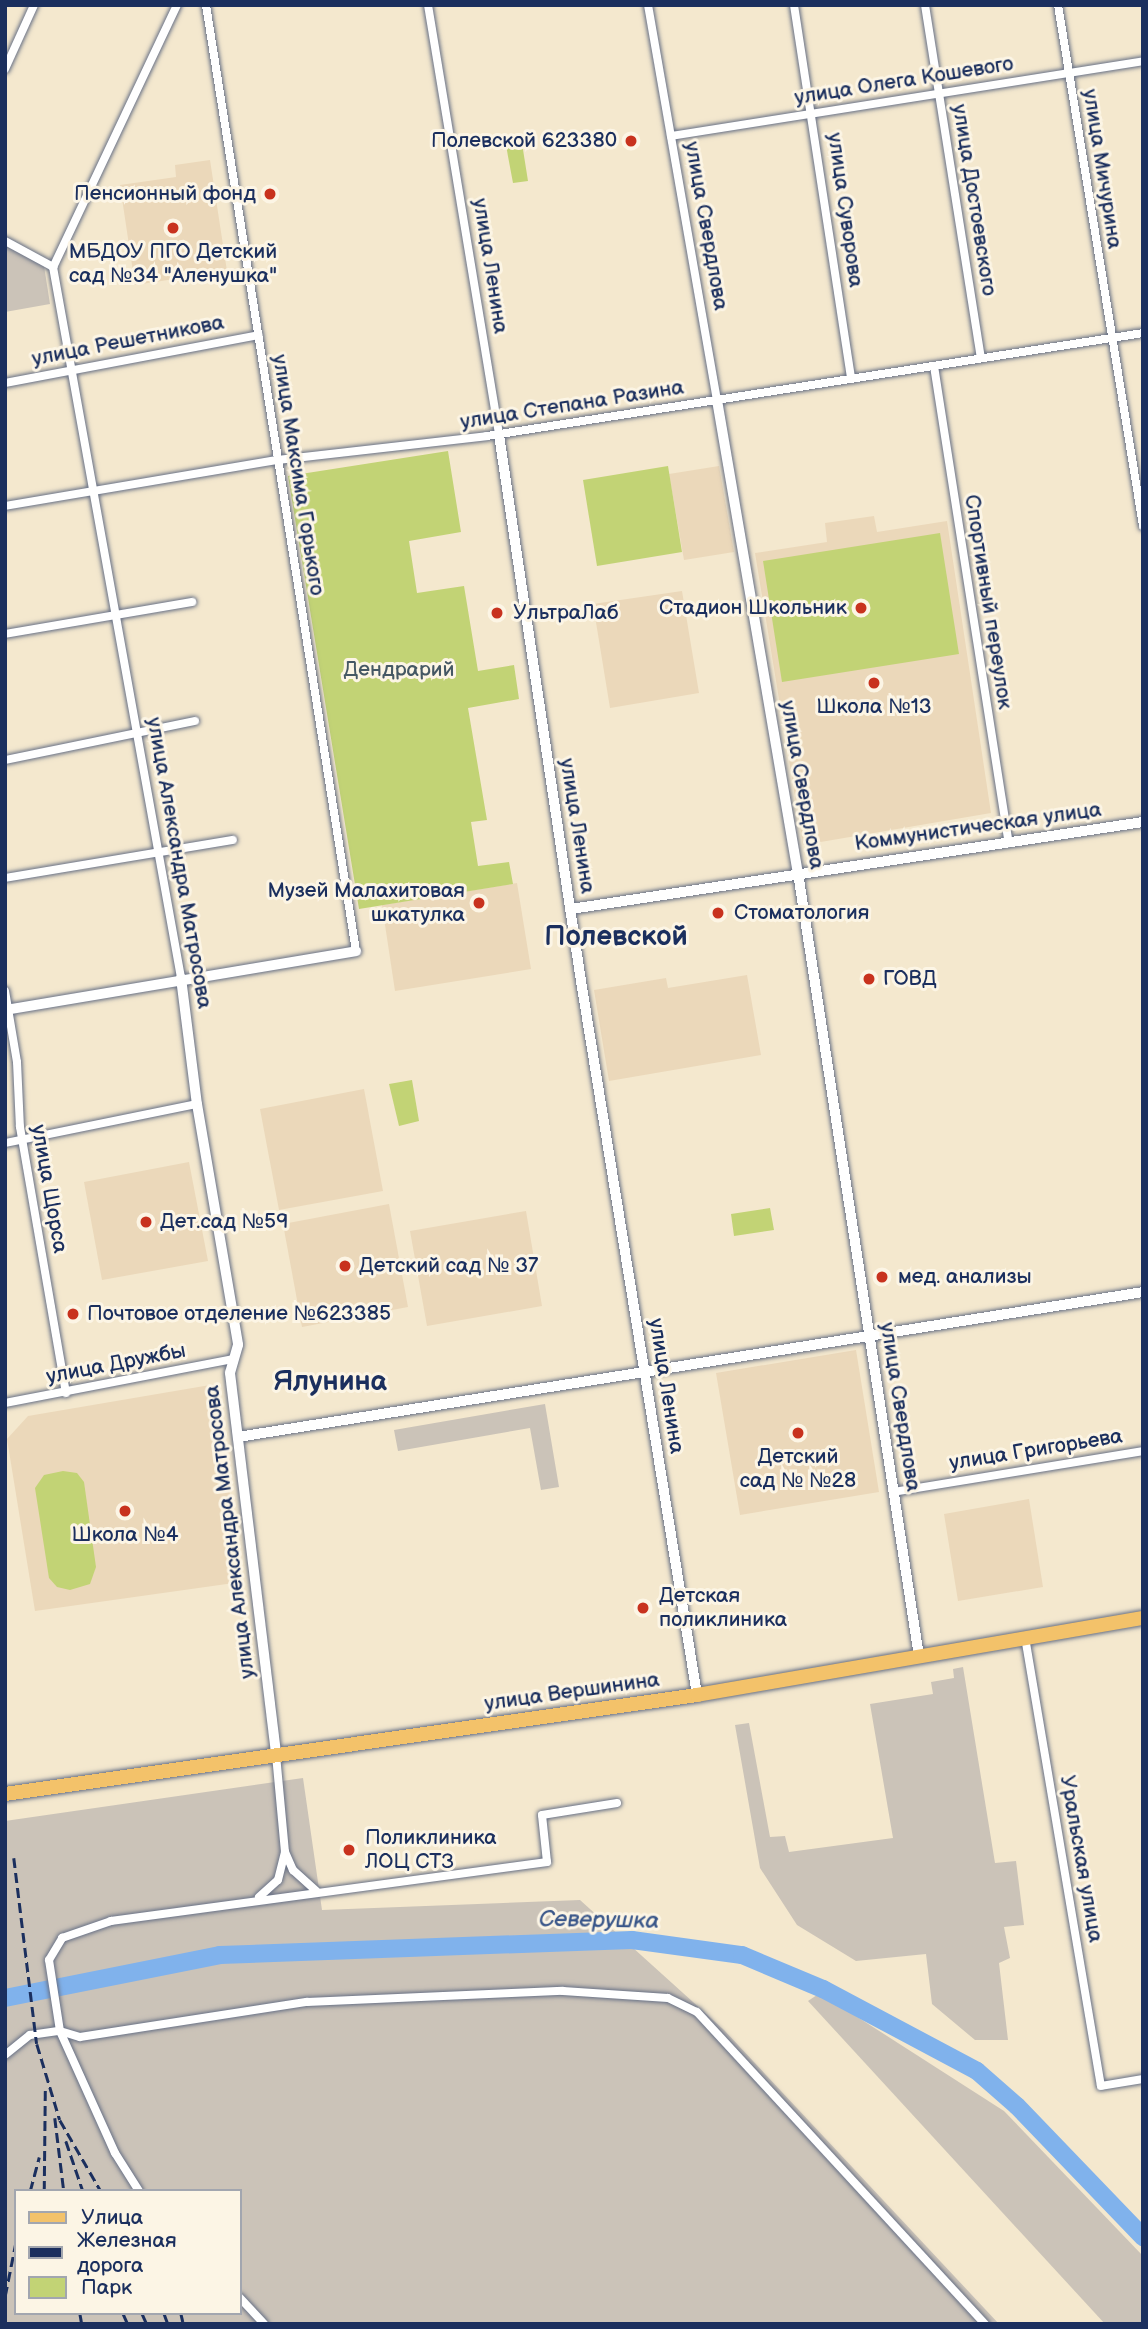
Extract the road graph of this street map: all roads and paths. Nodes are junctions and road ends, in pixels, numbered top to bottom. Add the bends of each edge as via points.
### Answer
1 (34, 5) edge
2 (177, 5) edge
3 (206, 5) edge
4 (428, 5) edge
5 (648, 5) edge
6 (794, 5) edge
7 (925, 5) edge
8 (1058, 5) edge
9 (1143, 61) edge
10 (5, 69) edge
11 (1069, 72) junction
12 (939, 93) junction
13 (814, 113) junction
14 (671, 136) junction
15 (5, 241) edge
16 (53, 267) junction
17 (1143, 333) edge
18 (258, 335) junction
19 (1111, 338) junction
20 (981, 358) junction
21 (934, 366) junction
22 (70, 370) junction
23 (851, 379) junction
24 (5, 383) edge
25 (717, 400) junction
26 (499, 435) junction
27 (277, 460) junction
28 (91, 490) junction
29 (5, 506) edge
30 (1143, 526) edge
31 (192, 603) dead end
32 (115, 615) junction
33 (5, 634) edge
34 (195, 721) dead end
35 (137, 735) junction
36 (5, 760) edge
37 (1143, 822) edge
38 (233, 840) dead end
39 (1009, 843) junction
40 (157, 850) junction
41 (798, 873) junction
42 (5, 878) edge
43 (570, 909) junction
44 (356, 951) joint
45 (181, 978) junction
46 (5, 990) edge
47 (7, 1009) edge
48 (197, 1104) junction
49 (25, 1139) junction
50 (5, 1143) edge
51 (1143, 1292) edge
52 (869, 1335) junction
53 (234, 1359) junction
54 (644, 1371) junction
55 (66, 1393) junction
56 (5, 1403) edge
57 (238, 1437) junction
58 (1143, 1451) edge
59 (893, 1492) junction
60 (1143, 1618) edge
61 (1025, 1637) junction
62 (919, 1656) junction
63 (697, 1695) junction
64 (276, 1755) junction
65 (5, 1794) edge
66 (617, 1803) dead end
67 (285, 1852) junction
68 (316, 1891) junction
69 (257, 1898) junction
70 (60, 2031) junction
71 (5, 2055) edge
72 (1143, 2079) edge
73 (138, 2189) edge
74 (242, 2300) edge
75 (264, 2324) edge
76 (985, 2324) edge

1 - 10 street
2 - 16 street
3 - 18 street, улица Максима Горького
4 - 26 street, улица Ленина
5 - 14 street, улица Свердлова
6 - 13 street, улица Суворова
7 - 12 street, улица Достоевского
8 - 11 street, улица Мичурина
9 - 11 street, улица Олега Кошевого
11 - 12 street, улица Олега Кошевого
11 - 19 street, улица Мичурина
12 - 13 street, улица Олега Кошевого
12 - 20 street, улица Достоевского
13 - 14 street, улица Олега Кошевого
13 - 23 street, улица Суворова
14 - 25 street, улица Свердлова
15 - 16 street
16 - 22 street, улица Александра Матросова
17 - 19 street, улица Степана Разина
18 - 22 street, улица Решетникова
18 - 27 street, улица Максима Горького
19 - 20 street, улица Степана Разина
19 - 30 street, улица Мичурина
20 - 21 street, улица Степана Разина
21 - 23 street, улица Степана Разина
21 - 39 street, Спортивный переулок
22 - 24 street, улица Решетникова
22 - 28 street, улица Александра Матросова
23 - 25 street, улица Степана Разина
25 - 26 street, улица Степана Разина
25 - 41 street, улица Свердлова
26 - 27 street, улица Степана Разина
26 - 43 street, улица Ленина
27 - 28 street, улица Степана Разина
27 - 44 street, улица Максима Горького
28 - 29 street, улица Степана Разина
28 - 32 street, улица Александра Матросова
31 - 32 street
32 - 33 street
32 - 35 street, улица Александра Матросова
34 - 35 street
35 - 36 street
35 - 40 street, улица Александра Матросова
37 - 39 street, Коммунистическая улица
38 - 40 street
39 - 41 street, Коммунистическая улица
40 - 42 street
40 - 45 street, улица Александра Матросова
41 - 43 street, Коммунистическая улица
41 - 52 street, улица Свердлова
43 - 54 street, улица Ленина
44 - 45 street
45 - 47 street
45 - 48 street, улица Александра Матросова
46 - 47 street, улица Щорса
47 - 49 street, улица Щорса
48 - 49 street
48 - 53 street, улица Александра Матросова via 230,1283 238,1345
49 - 50 street
49 - 55 street, улица Щорса
51 - 52 street
52 - 54 street
52 - 59 street, улица Свердлова
53 - 55 street, улица Дружбы
53 - 57 street, улица Александра Матросова via 230,1373
54 - 57 street
54 - 63 street, улица Ленина
55 - 56 street, улица Дружбы
57 - 64 street, улица Александра Матросова
58 - 59 street, улица Григорьева
59 - 62 street, улица Свердлова
60 - 61 main road, улица Вершинина
61 - 62 main road, улица Вершинина
61 - 72 street, Уральская улица via 1101,2087
62 - 63 main road, улица Вершинина
63 - 64 main road, улица Вершинина
64 - 65 main road, улица Вершинина
64 - 67 street
66 - 68 street via 542,1815 547,1861
67 - 68 street via 293,1870
67 - 69 street via 278,1880
68 - 69 street
69 - 70 street via 82,1928 62,1938 49,1960
70 - 71 street via 30,2035
70 - 73 street via 115,2153
70 - 76 street via 80,2037 334,2000 563,1991 668,1998 697,2012
74 - 75 street

